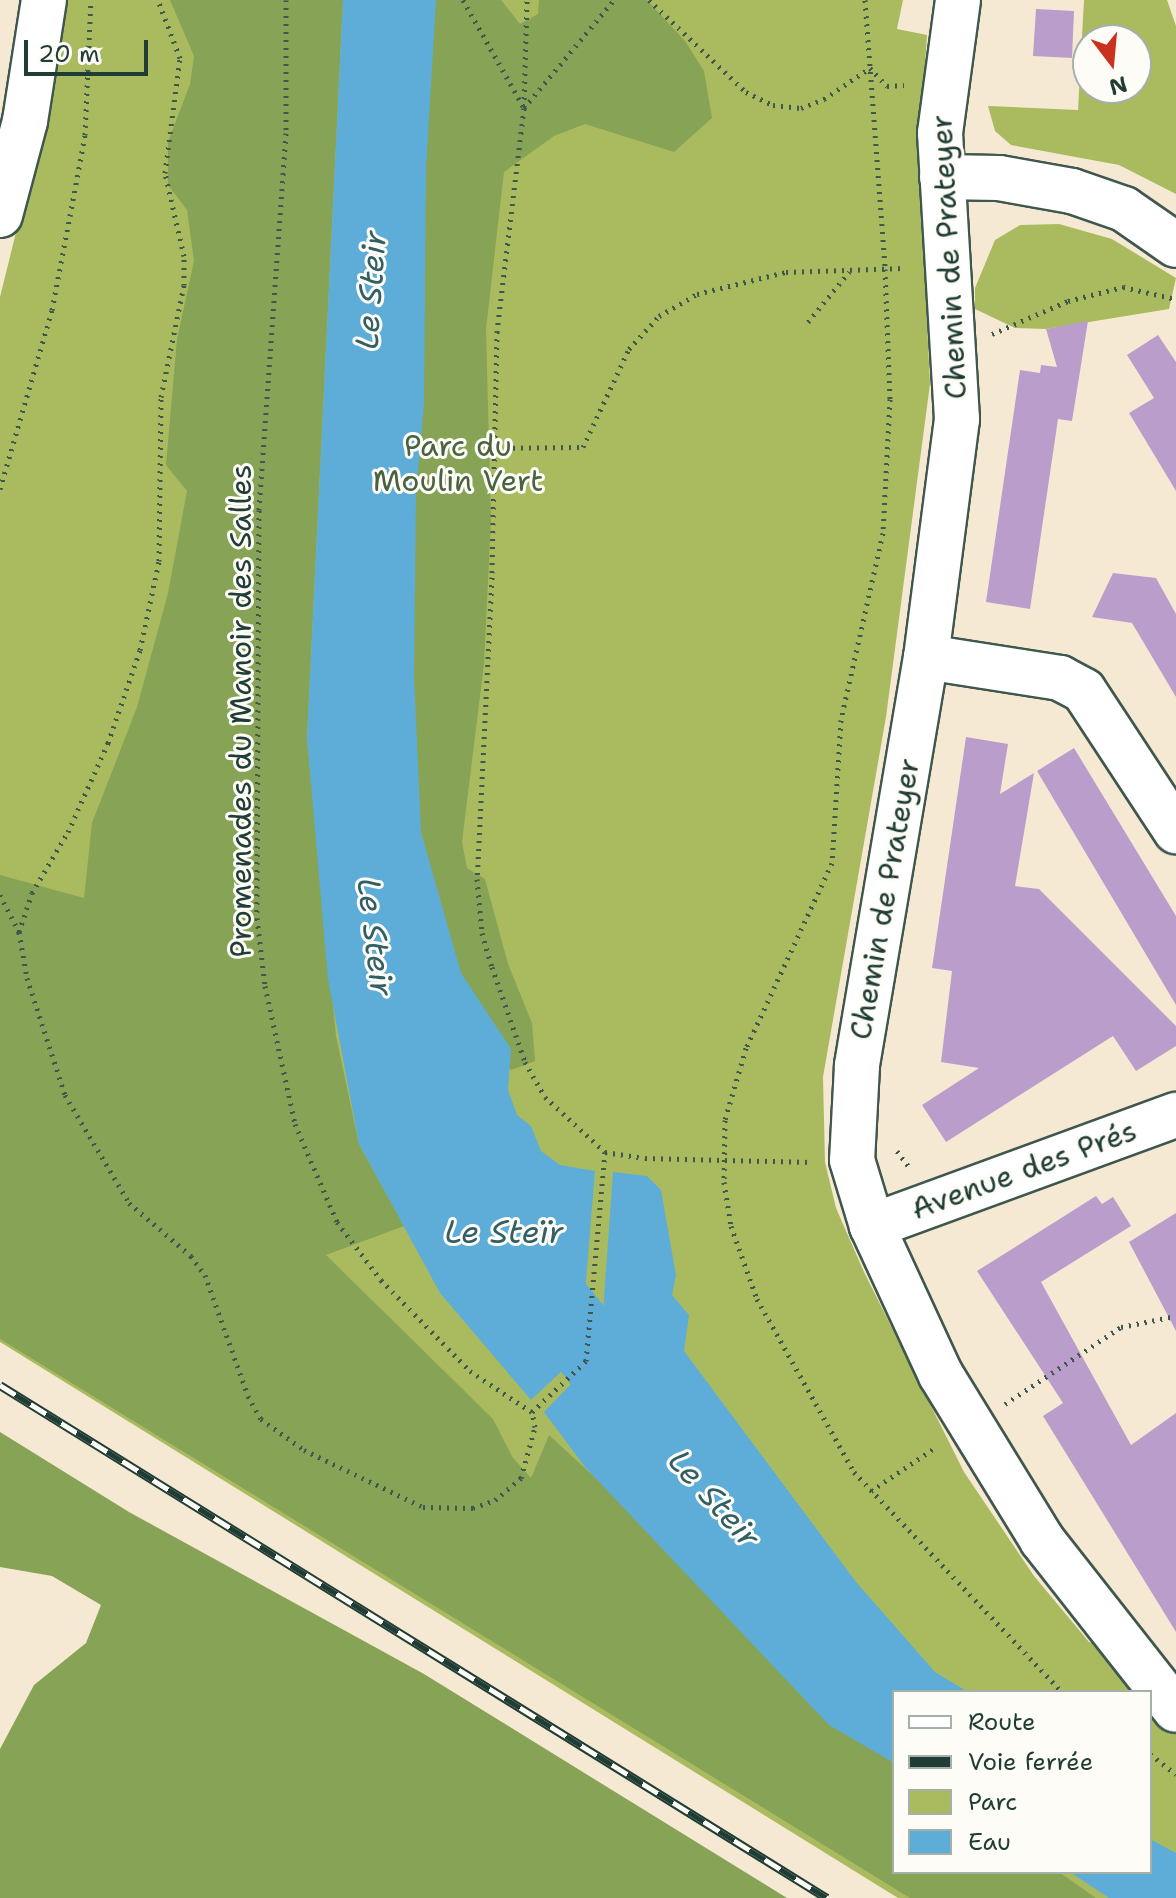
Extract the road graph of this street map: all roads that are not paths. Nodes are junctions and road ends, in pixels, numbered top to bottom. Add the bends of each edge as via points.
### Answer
1 (44, 0) edge
2 (958, 0) edge
3 (942, 177) junction
4 (0, 215) edge
5 (1176, 245) edge
6 (926, 657) junction
7 (1176, 831) edge
8 (1176, 1115) edge
9 (872, 1226) junction
10 (1176, 1710) edge

1 - 4 street via 25,121
2 - 3 street, Chemin de Prateyer via 945,81
3 - 5 street via 999,178 1083,194 1141,218
3 - 6 street, Chemin de Prateyer via 956,336 957,419
6 - 7 street via 1075,684 1095,700
6 - 9 street, Chemin de Prateyer via 857,1066 852,1160
8 - 9 street, Avenue des Prés
9 - 10 street, Chemin de Prateyer via 970,1426 1069,1578

